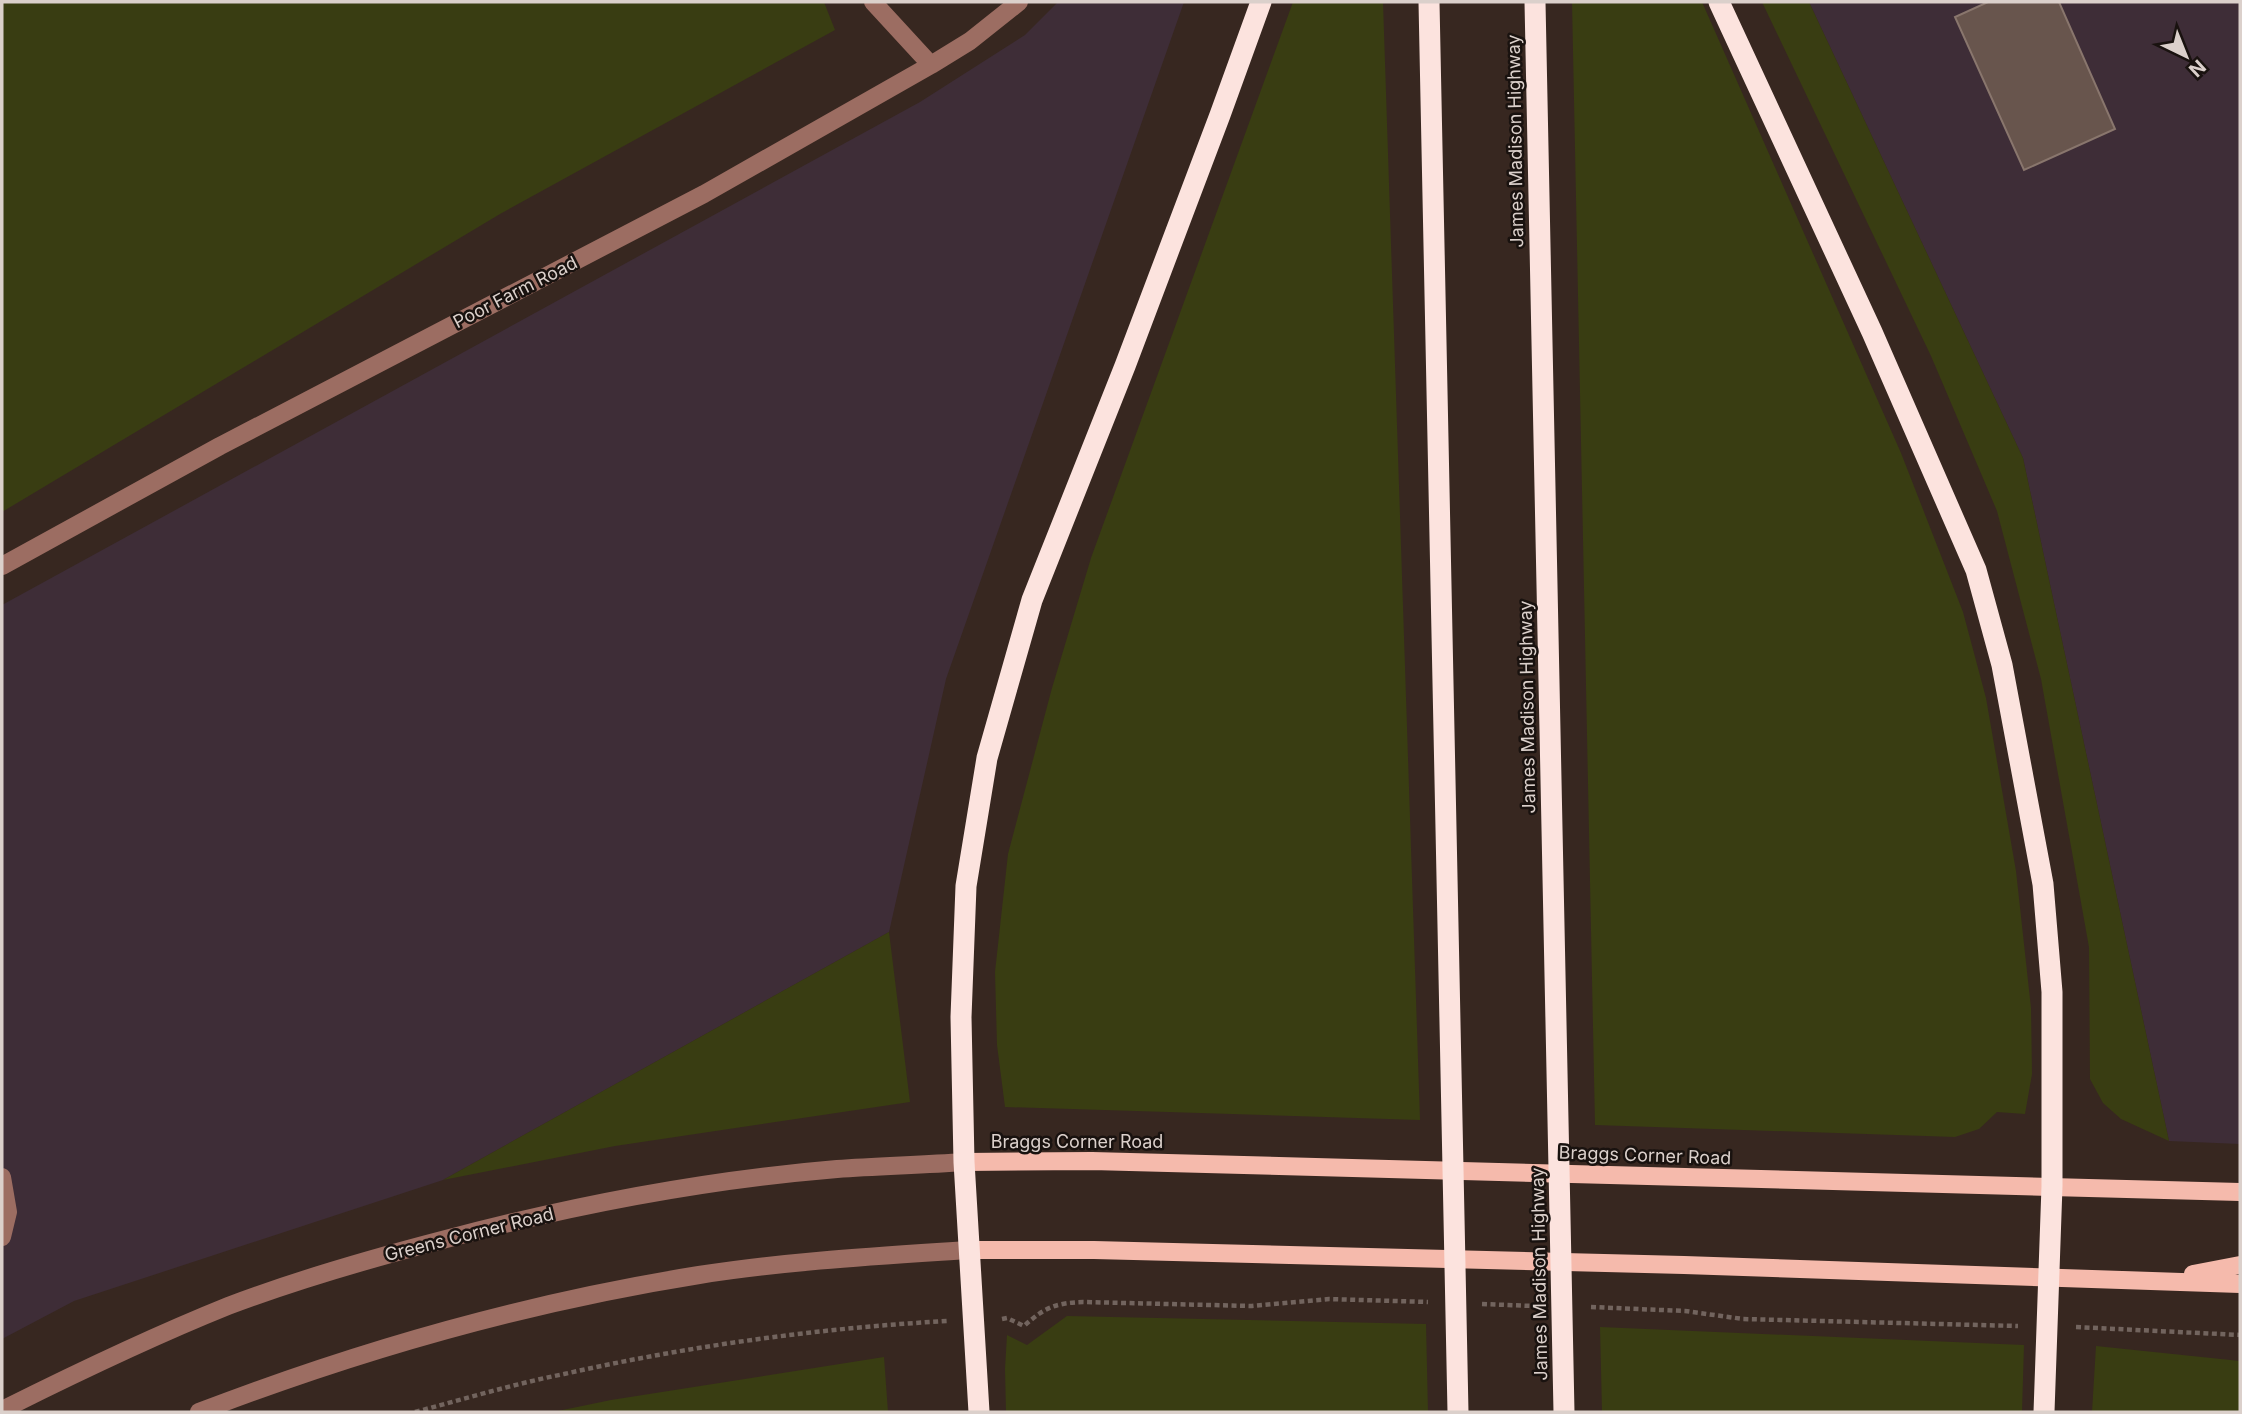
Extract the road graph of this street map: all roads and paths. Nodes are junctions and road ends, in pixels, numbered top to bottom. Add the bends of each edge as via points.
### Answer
1 (873, 2) edge
2 (1019, 2) edge
3 (1261, 2) edge
4 (1429, 2) edge
5 (1535, 2) edge
6 (1718, 2) edge
7 (931, 65) junction
8 (2, 566) edge
9 (964, 1162) junction
10 (2, 1177) edge
11 (2052, 1186) junction
12 (2240, 1192) edge
13 (2, 1237) edge
14 (968, 1250) junction
15 (2240, 1265) edge
16 (2048, 1277) junction
17 (2165, 1280) junction
18 (2240, 1284) edge
19 (1438, 1303) dead end
20 (1479, 1304) dead end
21 (1534, 1306) dead end
22 (1589, 1307) dead end
23 (1007, 1318) dead end
24 (911, 1323) dead end
25 (2018, 1326) dead end
26 (2101, 1327) dead end
27 (2240, 1335) edge
28 (2, 1410) edge
29 (199, 1412) edge
30 (415, 1412) edge
31 (979, 1412) edge
32 (1458, 1412) edge
33 (1564, 1412) edge
34 (2043, 1412) edge

1 - 7 street
2 - 7 street, Poor Farm Road
3 - 9 highway via 1032,600 987,758 966,886 961,1017
4 - 32 highway
5 - 33 highway, James Madison Highway
6 - 11 highway via 1872,332 1976,570 2003,665 2043,884 2052,992
7 - 8 street, Poor Farm Road via 704,194 220,446
9 - 11 main road, Braggs Corner Road via 1328,1166
9 - 14 highway
9 - 28 street, Greens Corner Road via 738,1181 508,1222 370,1258 230,1306 117,1353
10 - 13 street via 8,1212
11 - 12 main road, Braggs Corner Road
11 - 16 highway
14 - 16 main road
14 - 29 street via 840,1258 699,1275 567,1301 324,1367
14 - 31 highway
15 - 17 main road
16 - 17 main road
16 - 34 highway
17 - 18 main road
19 - 23 path via 1329,1299 1252,1306 1071,1302 1040,1312 1024,1326
20 - 21 path
22 - 25 path via 1743,1319
24 - 30 path via 667,1353
26 - 27 path

